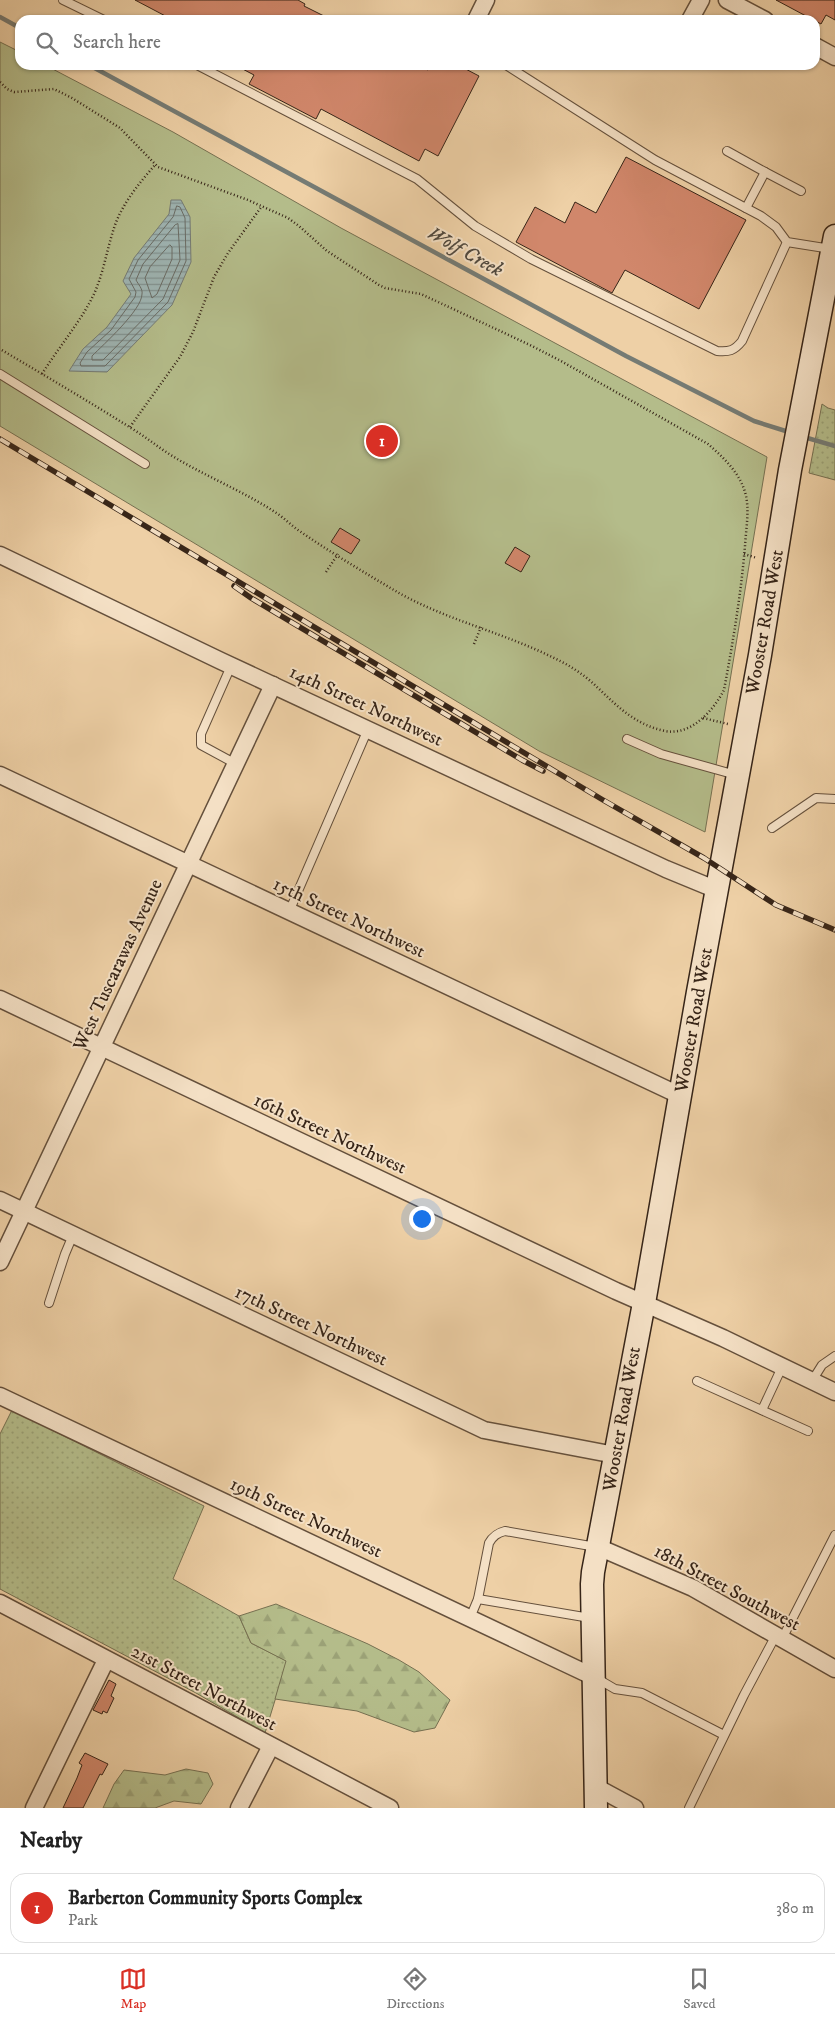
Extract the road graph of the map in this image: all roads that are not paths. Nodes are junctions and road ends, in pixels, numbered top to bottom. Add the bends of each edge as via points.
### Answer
1 (63, 0) edge
2 (486, 0) edge
3 (700, 0) edge
4 (726, 0) edge
5 (94, 15) edge
6 (478, 15) edge
7 (692, 15) edge
8 (755, 15) edge
9 (820, 49) edge
10 (835, 57) edge
11 (207, 70) edge
12 (514, 70) edge
13 (727, 151) dead end
14 (765, 172) junction
15 (801, 191) dead end
16 (746, 208) junction
17 (787, 242) junction
18 (834, 243) edge
19 (0, 374) edge
20 (145, 464) dead end
21 (0, 555) edge
22 (231, 666) junction
23 (273, 685) junction
24 (368, 729) junction
25 (627, 739) dead end
26 (236, 764) junction
27 (0, 775) edge
28 (738, 776) junction
29 (835, 799) edge
30 (772, 828) dead end
31 (188, 864) junction
32 (716, 890) junction
33 (289, 912) junction
34 (0, 999) edge
35 (101, 1048) junction
36 (681, 1096) junction
37 (0, 1200) edge
38 (24, 1212) junction
39 (73, 1235) junction
40 (0, 1262) edge
41 (49, 1303) dead end
42 (644, 1303) junction
43 (835, 1356) edge
44 (782, 1367) junction
45 (697, 1381) dead end
46 (812, 1382) junction
47 (835, 1392) edge
48 (0, 1396) edge
49 (762, 1410) junction
50 (808, 1432) dead end
51 (615, 1455) junction
52 (835, 1535) edge
53 (598, 1547) junction
54 (478, 1599) junction
55 (0, 1603) edge
56 (470, 1618) junction
57 (593, 1619) junction
58 (779, 1637) junction
59 (106, 1660) junction
60 (835, 1669) edge
61 (594, 1677) junction
62 (724, 1735) junction
63 (271, 1746) junction
64 (596, 1798) edge
65 (34, 1808) edge
66 (238, 1808) edge
67 (390, 1808) edge
68 (635, 1808) edge
69 (689, 1808) edge

1 - 5 lane
2 - 6 street
3 - 7 street
4 - 8 street
9 - 10 street
11 - 17 lane via 417,179 475,226 532,259 717,351 736,349 742,341
12 - 16 lane via 655,160
13 - 14 lane
14 - 15 lane
14 - 16 lane
16 - 17 lane via 776,226
17 - 18 lane
18 - 28 main road, Wooster Road West via 827,296 790,470
19 - 20 lane
21 - 22 street, 14th Street Northwest
22 - 23 street, 14th Street Northwest
22 - 26 lane via 201,734 201,745
23 - 24 street, 14th Street Northwest
23 - 26 street, West Tuscarawas Avenue
24 - 32 street, 14th Street Northwest
24 - 33 lane
25 - 28 lane via 661,754
26 - 31 street, West Tuscarawas Avenue
27 - 31 street, 15th Street Northwest
28 - 32 main road, Wooster Road West
29 - 30 lane via 816,798
31 - 33 street, 15th Street Northwest
31 - 35 street, West Tuscarawas Avenue
32 - 36 main road, Wooster Road West
33 - 36 street, 15th Street Northwest
34 - 35 street, 16th Street Northwest
35 - 38 street, West Tuscarawas Avenue
35 - 42 street, 16th Street Northwest
36 - 42 main road, Wooster Road West
37 - 38 street, 17th Street Northwest
38 - 39 street, 17th Street Northwest
38 - 40 street, West Tuscarawas Avenue
39 - 41 lane
39 - 51 street, 17th Street Northwest via 484,1430
42 - 44 street, 16th Street Northwest
42 - 51 main road, Wooster Road West
43 - 46 lane via 822,1365
44 - 46 street, 16th Street Northwest
44 - 49 lane
45 - 49 lane
46 - 47 street, 16th Street Northwest
48 - 56 street, 19th Street Northwest
49 - 50 lane
51 - 53 main road, Wooster Road West
52 - 58 lane
53 - 54 lane via 499,1532 489,1543
53 - 57 main road, Wooster Road West via 592,1584
53 - 58 street, 18th Street Southwest via 693,1588
54 - 56 lane
54 - 57 lane
55 - 59 street, 21st Street Northwest
56 - 61 street, 19th Street Northwest
57 - 61 main road, Wooster Road West
58 - 60 street, 18th Street Southwest
58 - 62 lane
59 - 63 street, 21st Street Northwest
59 - 65 street
61 - 62 lane via 615,1689 642,1693
61 - 64 main road, Wooster Road West
62 - 69 lane
63 - 66 street
63 - 67 street, 21st Street Northwest
64 - 68 street

